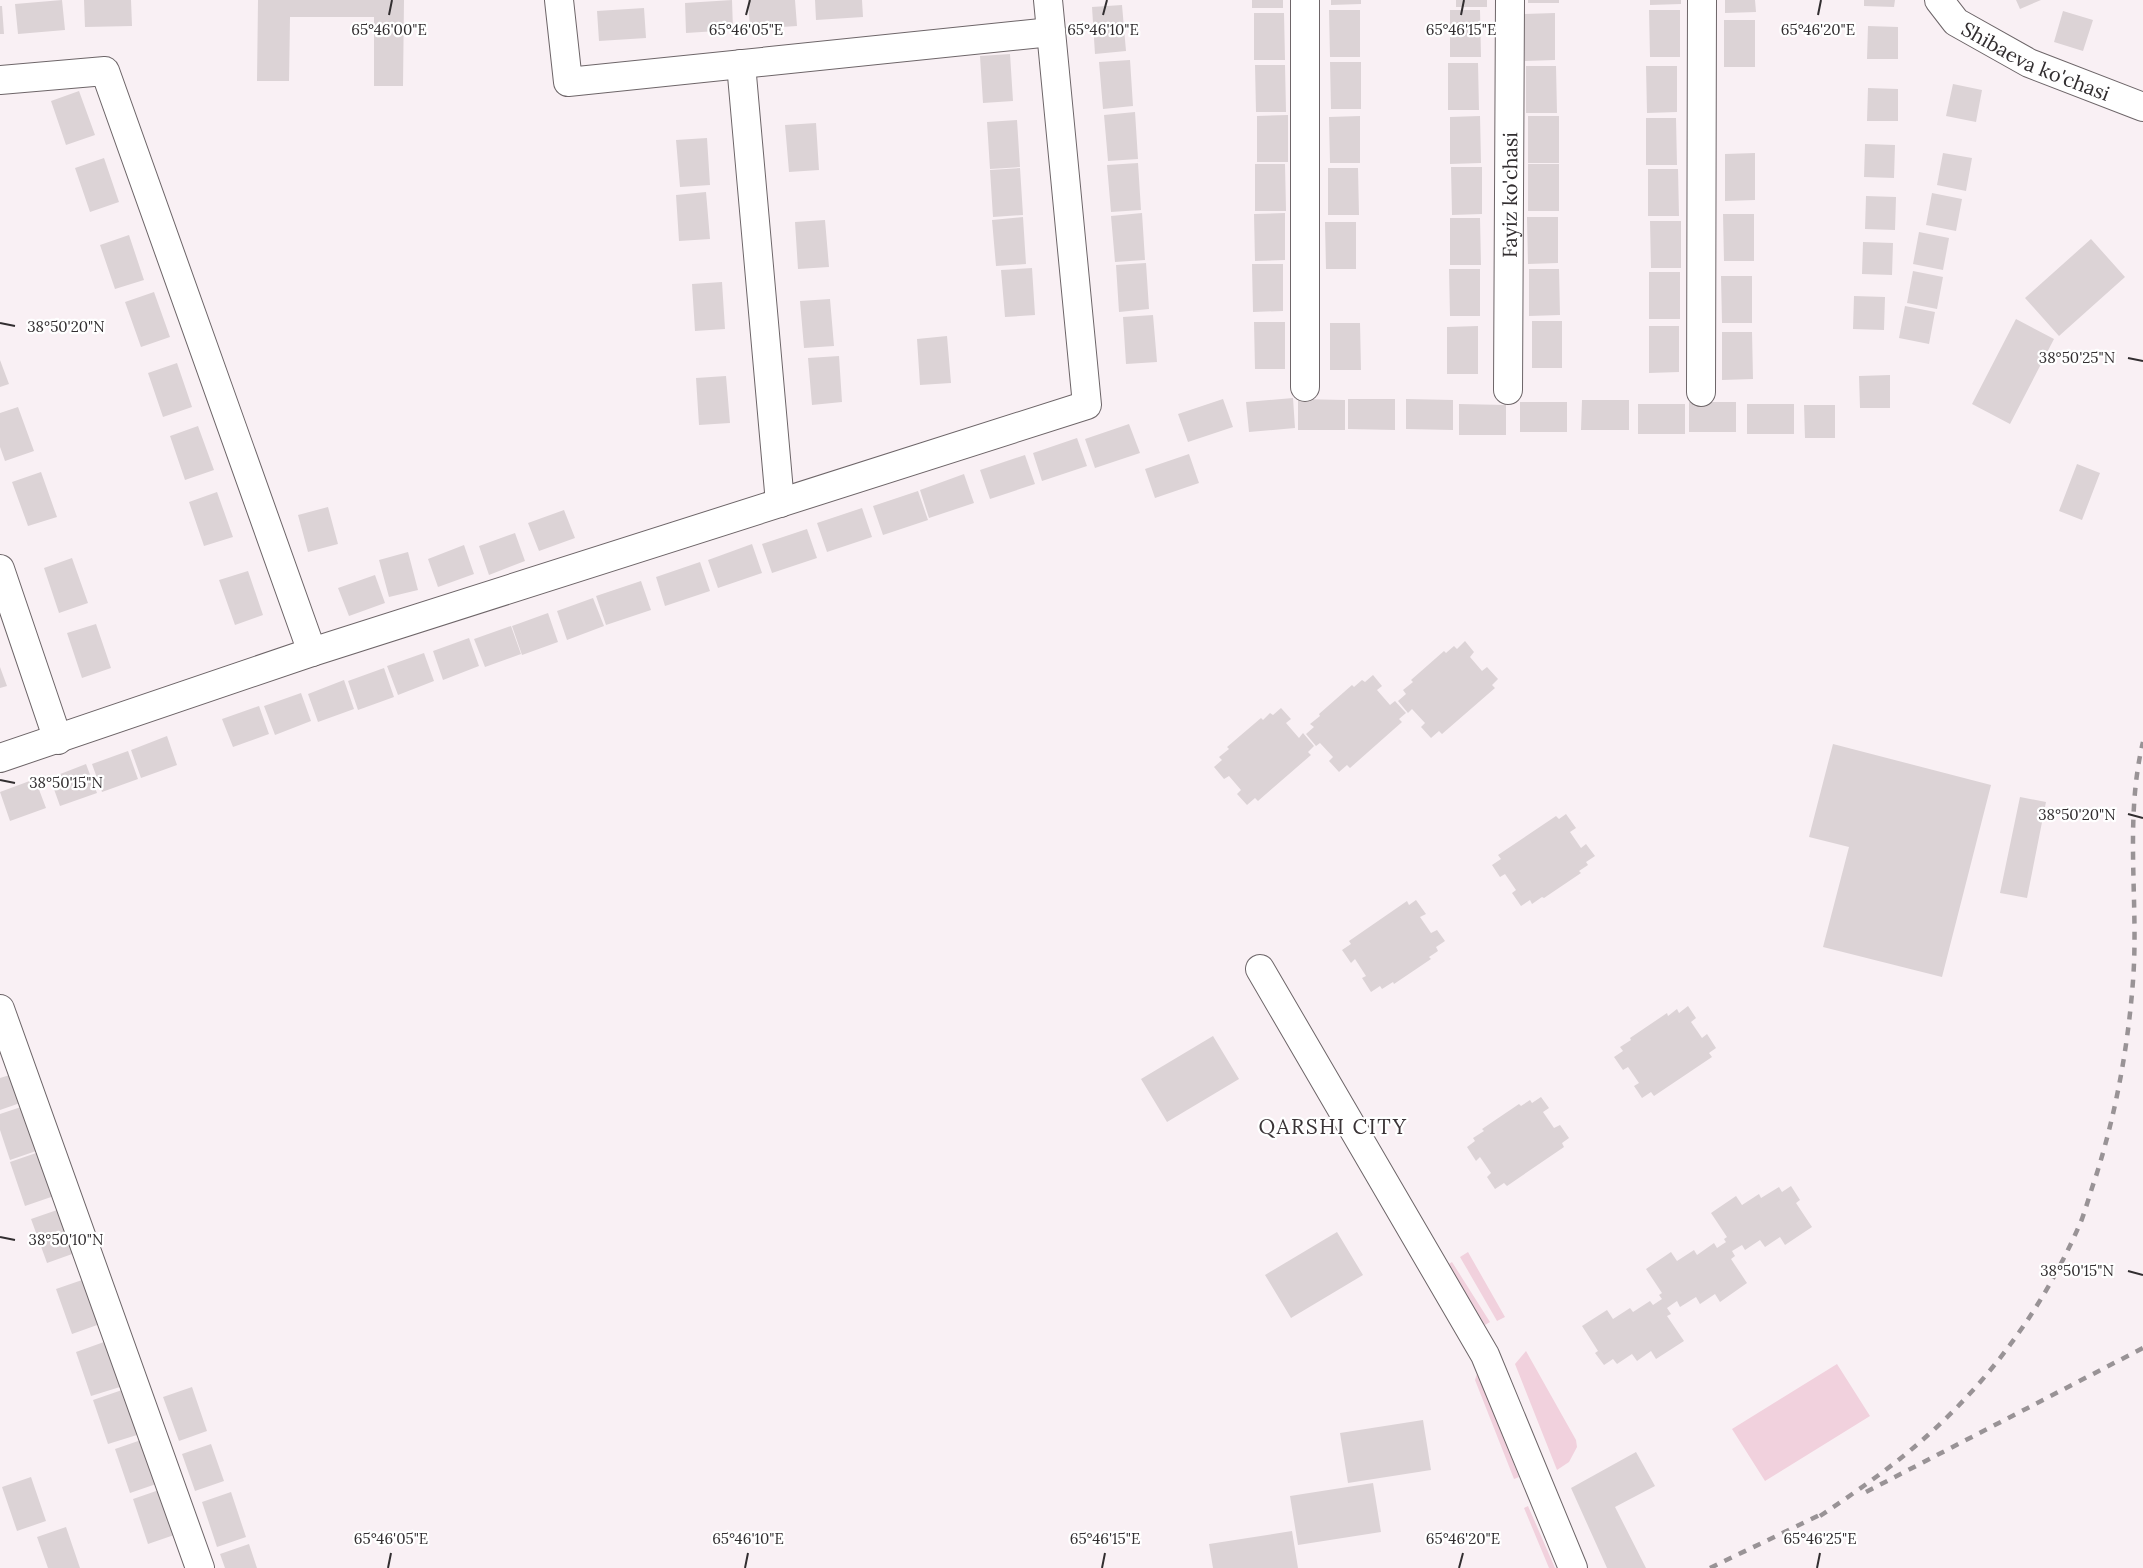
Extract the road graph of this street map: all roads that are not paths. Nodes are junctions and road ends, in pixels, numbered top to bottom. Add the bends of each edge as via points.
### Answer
1 (559, 0) edge
2 (1048, 0) edge
3 (1305, 0) edge
4 (1510, 0) edge
5 (1702, 0) edge
6 (1939, 0) edge
7 (1051, 32) junction
8 (741, 64) junction
9 (0, 80) edge
10 (2143, 107) edge
11 (1305, 387) dead end
12 (1508, 390) dead end
13 (1701, 393) dead end
14 (780, 503) junction
15 (0, 569) edge
16 (312, 652) junction
17 (58, 740) junction
18 (0, 759) edge
19 (1260, 969) dead end
20 (0, 1010) edge
21 (200, 1568) edge
22 (1572, 1568) edge

1 - 8 street via 568,82
2 - 7 street
3 - 11 street
4 - 12 street, Fayiz ko'chasi
5 - 13 street
6 - 10 street, Shibaeva ko'chasi via 1956,22 2030,63
7 - 8 street
7 - 14 street via 1087,405
8 - 14 street
9 - 16 street via 105,71
14 - 16 street
15 - 17 street
16 - 17 street
17 - 18 street
19 - 22 street via 1485,1355
20 - 21 street

